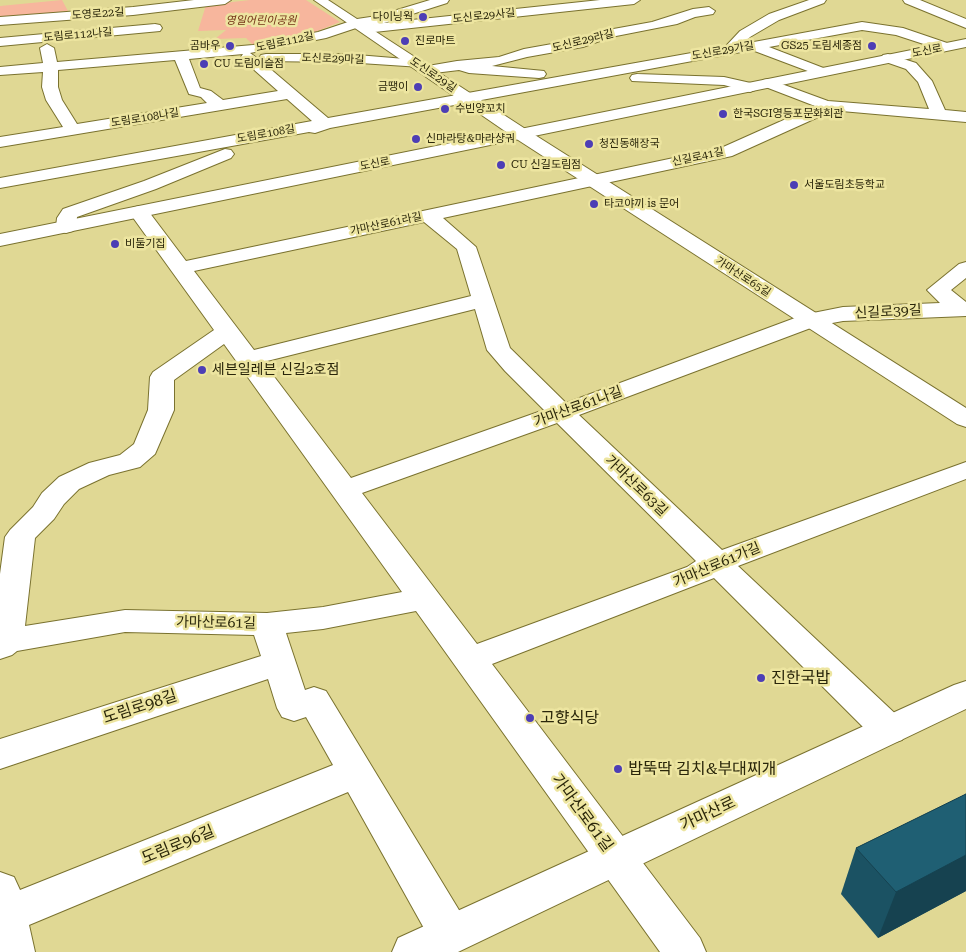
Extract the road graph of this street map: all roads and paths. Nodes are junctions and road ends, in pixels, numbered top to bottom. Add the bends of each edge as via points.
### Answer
1 (224, 0) edge
2 (320, 0) edge
3 (426, 0) edge
4 (443, 0) edge
5 (634, 0) edge
6 (820, 0) edge
7 (909, 0) edge
8 (782, 2) dead end
9 (591, 5) junction
10 (709, 6) edge
11 (801, 6) junction
12 (145, 10) junction
13 (825, 13) dead end
14 (937, 13) junction
15 (93, 17) dead end
16 (606, 17) dead end
17 (840, 17) dead end
18 (40, 18) junction
19 (0, 21) edge
20 (966, 24) edge
21 (361, 26) junction
22 (862, 26) junction
23 (155, 28) junction
24 (898, 31) junction
25 (100, 33) junction
26 (44, 38) junction
27 (0, 42) edge
28 (966, 43) edge
29 (754, 46) junction
30 (945, 47) junction
31 (174, 51) junction
32 (722, 51) junction
33 (248, 57) junction
34 (888, 58) junction
35 (112, 61) junction
36 (457, 65) junction
37 (51, 66) junction
38 (421, 67) junction
39 (0, 71) edge
40 (821, 72) junction
41 (585, 76) junction
42 (768, 83) junction
43 (750, 87) junction
44 (290, 94) junction
45 (467, 98) junction
46 (219, 105) junction
47 (826, 106) junction
48 (939, 114) junction
49 (966, 117) edge
50 (325, 124) junction
51 (73, 130) junction
52 (520, 134) junction
53 (38, 136) junction
54 (0, 142) edge
55 (64, 171) junction
56 (591, 179) junction
57 (0, 183) edge
58 (139, 212) junction
59 (428, 214) junction
60 (66, 227) junction
61 (0, 240) edge
62 (180, 268) junction
63 (966, 268) edge
64 (483, 300) junction
65 (963, 308) edge
66 (810, 320) junction
67 (227, 332) junction
68 (247, 359) junction
69 (561, 413) junction
70 (966, 419) edge
71 (966, 470) edge
72 (344, 490) junction
73 (10, 535) edge
74 (716, 563) junction
75 (424, 599) junction
76 (267, 624) junction
77 (4, 644) edge
78 (469, 660) junction
79 (280, 662) junction
80 (966, 694) edge
81 (889, 730) junction
82 (0, 754) edge
83 (356, 772) junction
84 (615, 858) junction
85 (5, 919) edge
86 (450, 934) junction
87 (413, 952) edge
88 (685, 952) edge

1 - 12 street, 도영로22길
2 - 21 street, 도신로29길
3 - 21 street
4 - 21 street
5 - 9 street, 도신로29사길
6 - 11 street
7 - 14 street
8 - 11 street
9 - 16 street
9 - 21 street, 도신로29사길
10 - 32 street via 707,33 710,47
10 - 36 street, 도신로29라길 via 672,21 608,34 583,43 501,60
11 - 13 street
11 - 32 street via 774,16
12 - 18 street, 도영로22길
12 - 23 street
14 - 20 street
14 - 24 street via 896,26
15 - 25 street
17 - 22 street
18 - 19 street, 도영로22길
18 - 26 street
21 - 31 street, 도림로112길 via 253,49
21 - 38 street, 도신로29길
22 - 24 street
22 - 29 street, 도신로29가길
23 - 25 street, 도림로112나길
23 - 31 street
24 - 30 street
25 - 26 street, 도림로112나길
25 - 35 street
26 - 27 street, 도림로112나길
26 - 37 street
28 - 30 street, 도신로
29 - 32 street, 도신로29가길
29 - 40 street
30 - 34 street, 도신로
31 - 33 street, 도신로29마길
31 - 35 street, 도림로112길
31 - 46 street via 194,91 206,94
32 - 41 street, 도신로29가길
33 - 38 street, 도신로29마길 via 345,58
33 - 44 street
34 - 40 street, 도신로
34 - 48 street, 도신로 via 911,66 924,81
35 - 37 street, 도림로112길
36 - 38 street, 도신로29라길
36 - 41 street, 도신로29가길 via 469,69
37 - 39 street, 도림로112길
37 - 51 street via 50,87 54,100
38 - 45 street, 도신로29길
40 - 42 street, 도신로
41 - 43 street, 도신로 via 724,81
41 - 45 street, 도신로29가길
42 - 43 street, 도신로
42 - 47 street
43 - 52 street, 도신로
44 - 46 street, 도림로108나길
44 - 50 street
45 - 50 street, 도림로108길
45 - 52 street, 도신로29길
46 - 51 street, 도림로108나길
47 - 48 street
47 - 56 street, 신길로41길 via 726,152
48 - 49 street
50 - 55 street, 도림로108길
50 - 60 street via 212,159 150,185 80,208 70,213
51 - 53 street, 도림로108나길
52 - 56 street, 가마산로65길
52 - 58 street, 도신로
53 - 54 street, 도림로108나길
53 - 55 street
55 - 57 street, 도림로108길
56 - 59 street, 가마산로61라길
56 - 66 street, 가마산로65길
58 - 60 street, 도신로
58 - 62 street, 가마산로61길
59 - 62 street, 가마산로61라길
59 - 64 street, 가마산로63길 via 466,246
60 - 61 street, 도신로
62 - 67 street, 가마산로61길
63 - 65 street via 938,290
64 - 68 street
64 - 69 street, 가마산로63길 via 499,350
65 - 66 street, 신길로39길 via 843,314
66 - 69 street, 가마산로61나길
66 - 70 street, 가마산로65길
67 - 68 street, 가마산로61길
67 - 73 street via 162,377 161,410 146,448 130,461 99,469 69,482 28,527
68 - 72 street, 가마산로61길
69 - 72 street, 가마산로61나길
69 - 74 street, 가마산로63길
71 - 74 street, 가마산로61가길
72 - 75 street, 가마산로61길
73 - 77 street
74 - 78 street, 가마산로61가길 via 698,574
74 - 81 street, 가마산로63길
75 - 76 street, 가마산로61길 via 323,618
75 - 78 street, 가마산로61길
76 - 77 street, 가마산로61길 via 125,621
76 - 79 street
78 - 84 street, 가마산로61길
79 - 82 street, 도림로98길
79 - 83 street via 294,708 314,700
80 - 81 street, 가마산로
81 - 84 street, 가마산로
83 - 85 street, 도림로96길
83 - 86 street
84 - 86 street, 가마산로
84 - 88 street, 가마산로61길
86 - 87 street, 가마산로

